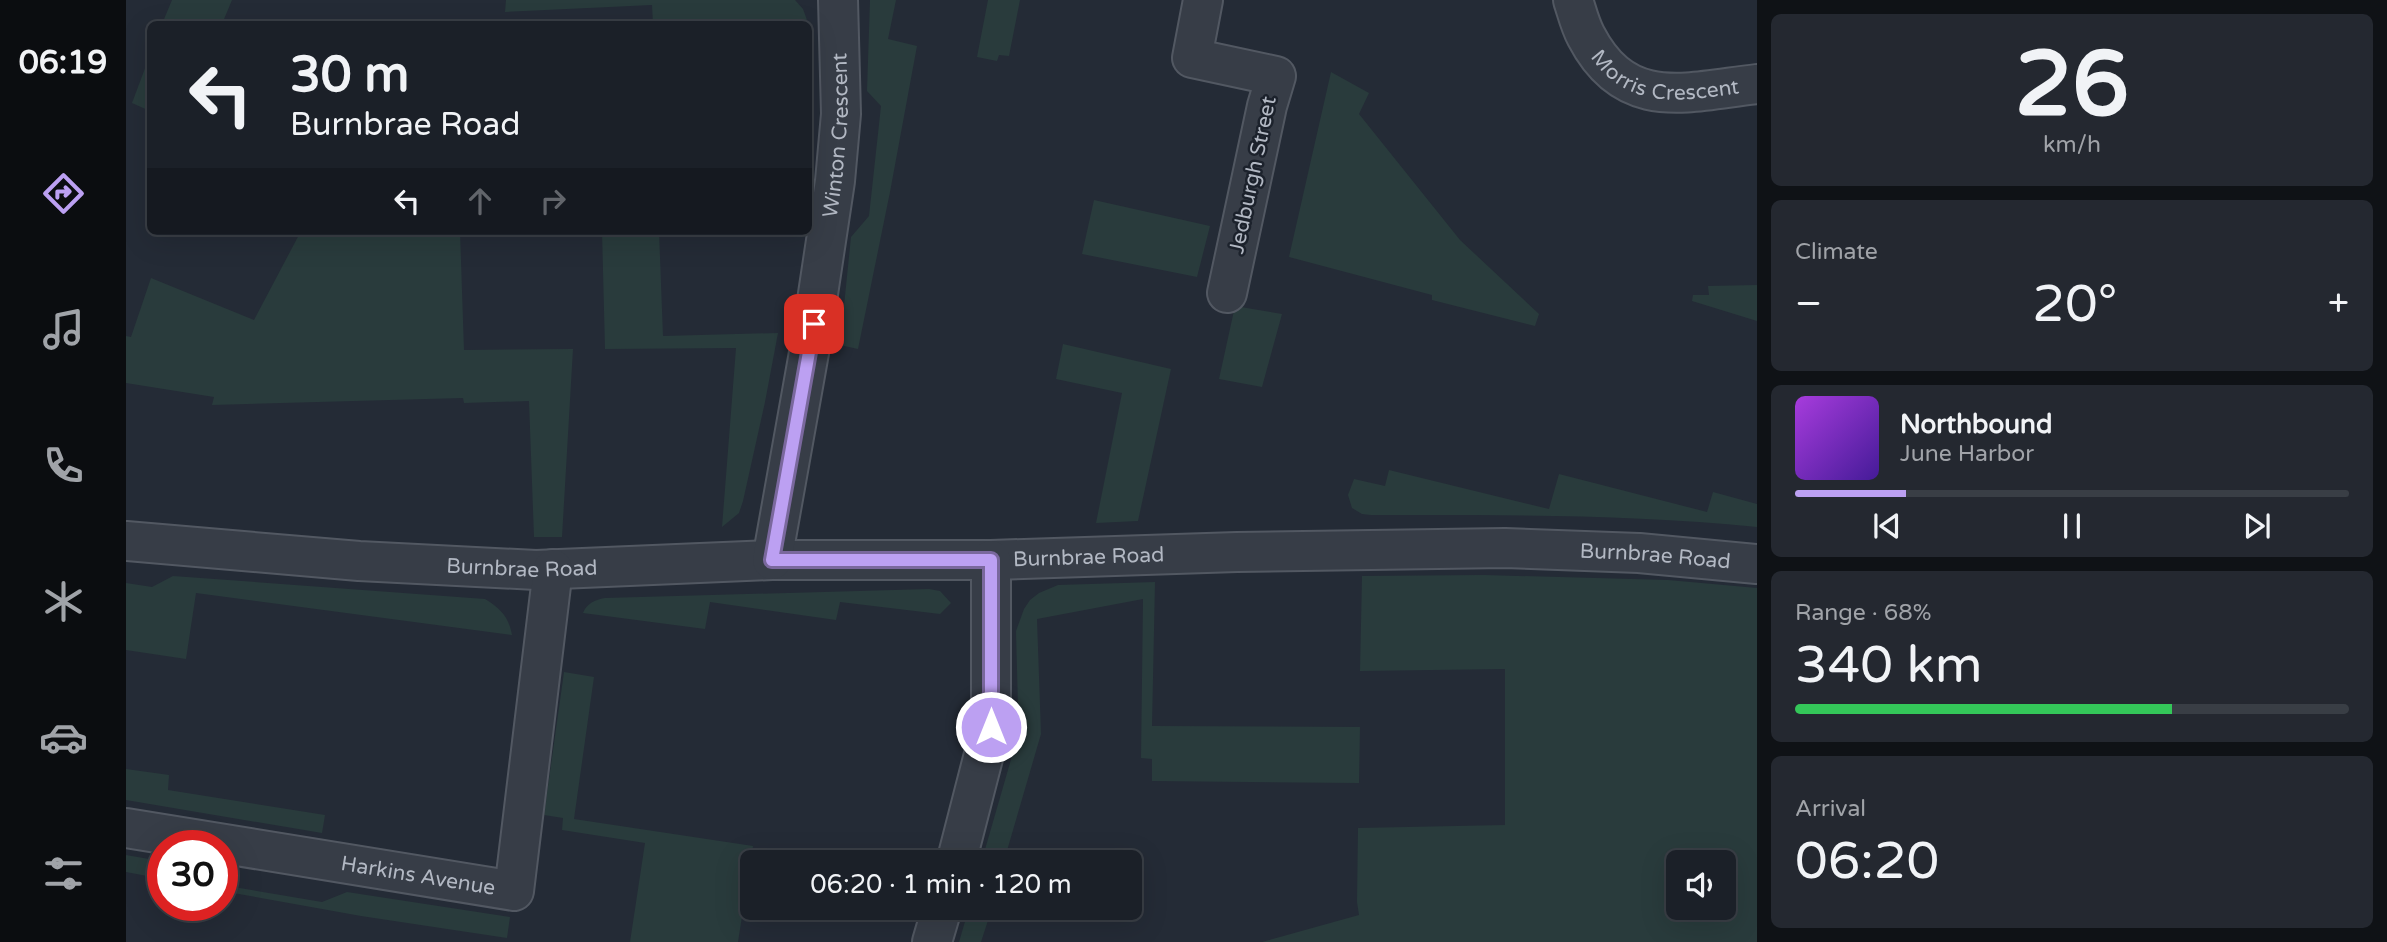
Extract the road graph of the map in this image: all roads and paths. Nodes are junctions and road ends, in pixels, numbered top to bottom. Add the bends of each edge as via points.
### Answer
1 (838, 0) edge
2 (1203, 0) edge
3 (1573, 0) edge
4 (1757, 84) edge
5 (1227, 293) dead end
6 (126, 541) edge
7 (772, 560) junction
8 (991, 560) junction
9 (1757, 564) edge
10 (553, 569) junction
11 (126, 828) edge
12 (959, 850) edge
13 (938, 920) edge
14 (932, 942) edge

1 - 7 street, Winton Crescent via 841,114 835,181
2 - 5 street, Jedburgh Street via 1192,58 1276,76
3 - 4 street, Morris Crescent via 1602,63 1622,80 1669,94
6 - 10 street, Burnbrae Road via 368,561
7 - 8 street, Burnbrae Road
7 - 10 street, Burnbrae Road
8 - 9 street, Burnbrae Road via 1506,548
8 - 12 street via 991,727
10 - 11 street, Harkins Avenue via 514,891
13 - 14 street

